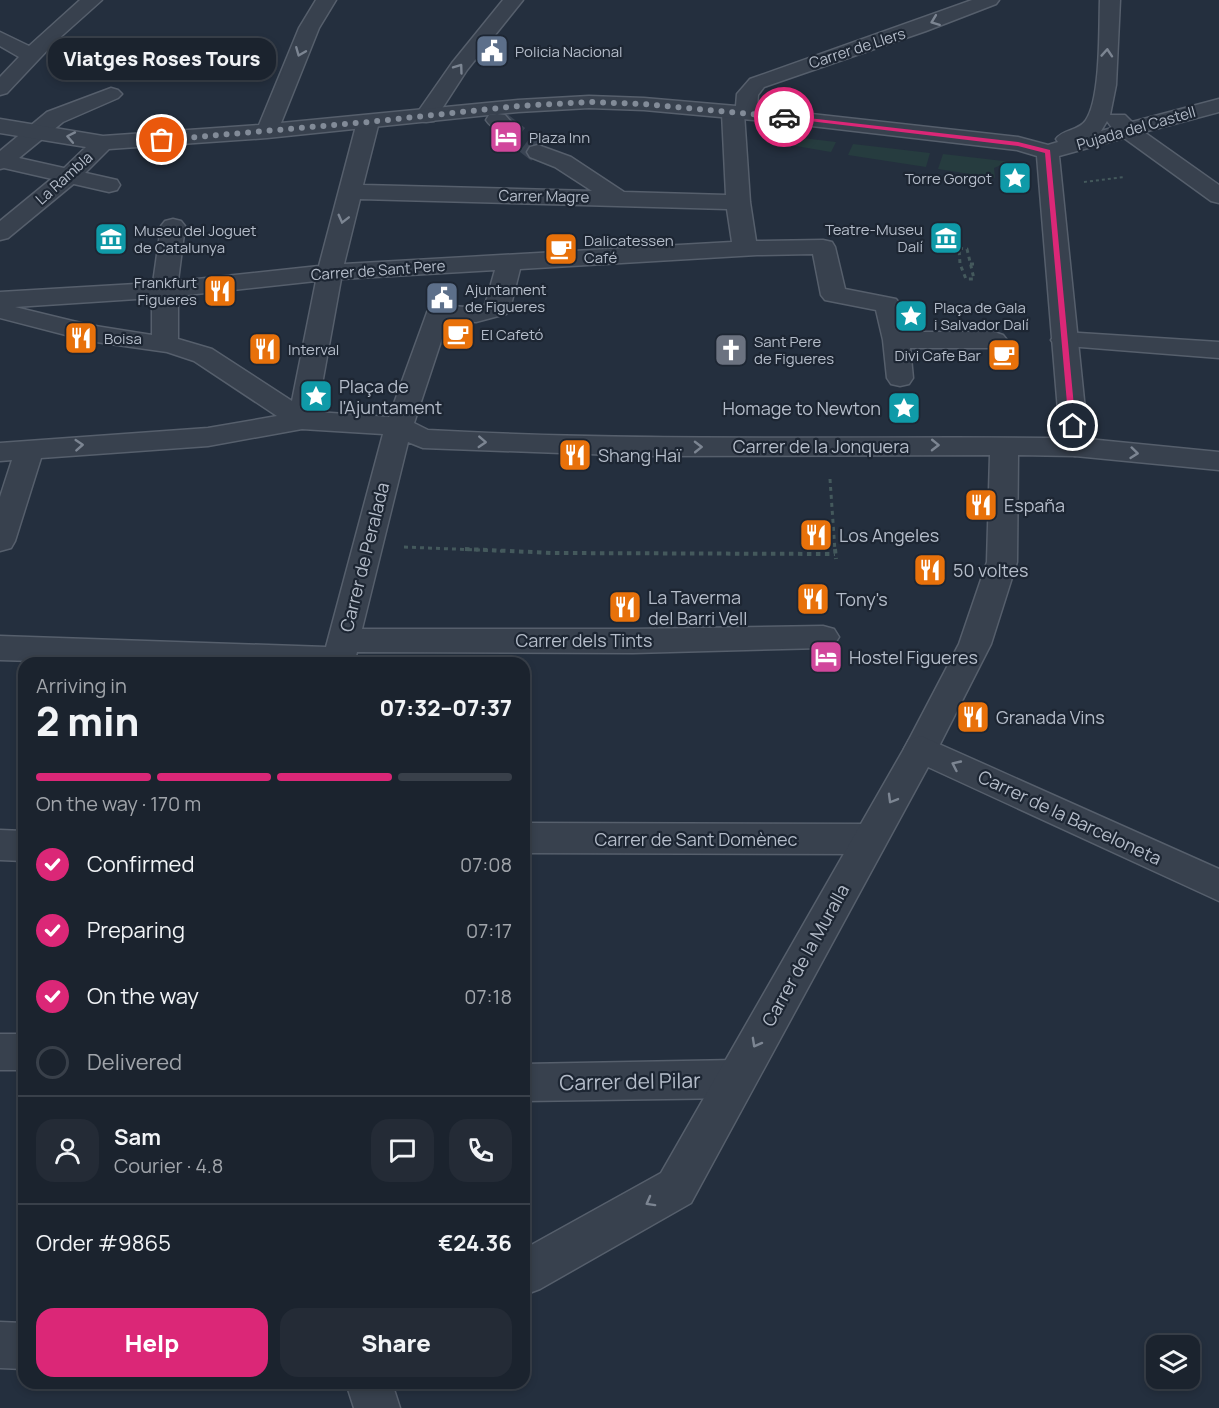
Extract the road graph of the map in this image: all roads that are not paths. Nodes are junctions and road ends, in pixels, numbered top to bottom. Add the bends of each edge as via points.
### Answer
1 (92, 0) edge
2 (326, 0) edge
3 (513, 0) edge
4 (989, 0) edge
5 (1110, 0) edge
6 (0, 38) edge
7 (31, 56) junction
8 (0, 89) edge
9 (111, 94) dead end
10 (1219, 105) edge
11 (1104, 106) junction
12 (739, 113) junction
13 (426, 116) junction
14 (368, 122) junction
15 (0, 126) edge
16 (1127, 130) junction
17 (39, 131) junction
18 (267, 131) junction
19 (103, 143) junction
20 (1018, 144) junction
21 (538, 152) tunnel mouth
22 (1048, 152) junction
23 (1, 161) edge
24 (69, 176) junction
25 (109, 185) dead end
26 (349, 192) junction
27 (1219, 196) edge
28 (616, 197) junction
29 (738, 202) junction
30 (174, 226) dead end
31 (0, 234) edge
32 (751, 248) junction
33 (508, 262) junction
34 (330, 272) junction
35 (165, 290) junction
36 (0, 300) edge
37 (0, 310) edge
38 (896, 340) junction
39 (994, 340) dead end
40 (1064, 340) junction
41 (167, 345) junction
42 (1219, 350) edge
43 (900, 378) dead end
44 (302, 420) junction
45 (395, 438) junction
46 (1004, 446) junction
47 (1075, 447) junction
48 (30, 448) junction
49 (0, 452) edge
50 (1219, 461) edge
51 (0, 541) edge
52 (823, 637) dead end
53 (0, 648) edge
54 (340, 654) edge
55 (921, 749) junction
56 (530, 838) edge
57 (869, 839) junction
58 (0, 845) edge
59 (18, 846) edge
60 (1219, 886) edge
61 (0, 1052) edge
62 (18, 1052) edge
63 (736, 1079) junction
64 (530, 1083) edge
65 (530, 1270) edge
66 (0, 1345) edge
67 (18, 1346) edge
68 (371, 1389) edge
69 (377, 1408) edge

1 - 7 street
2 -> 18 street via 309,28
13 -> 3 street
4 -> 12 street, Carrer de Llers via 757,83
11 -> 5 street
6 - 7 street
7 - 8 street
9 - 17 street via 55,117
10 - 16 street, Pujada del Castell
11 - 16 street
11 - 20 street, Pujada del Castell via 1096,123 1080,136 1050,143
12 - 13 street, Pujada del Castell via 590,102
12 - 20 street, Pujada del Castell
12 - 29 street
13 - 14 street, Pujada del Castell
14 - 18 street, Pujada del Castell
14 - 26 street
15 - 17 street, La Rambla
16 - 22 street, Pujada del Castell
16 - 27 street
19 -> 17 street, La Rambla
17 - 23 street
18 - 19 street, Pujada del Castell
19 - 24 street, La Rambla
20 - 22 street, Pujada del Castell
21 - 28 street via 562,162
22 - 40 street
23 - 24 street
24 - 25 street
24 - 31 street, La Rambla
26 - 28 street, Carrer Magre
26 -> 34 street
28 - 29 street, Carrer Magre
29 - 32 street
30 - 35 street
32 - 33 street, Carrer de Sant Pere
32 - 38 street, Carrer de Sant Pere via 823,247 834,295 887,304
33 - 34 street, Carrer de Sant Pere
33 - 45 street via 497,309 478,315 438,312
34 - 35 street, Carrer de Sant Pere
34 - 44 street
35 - 36 street, Carrer de Sant Pere
35 - 41 street
37 - 41 street via 89,333
38 - 39 street
38 - 43 street
40 - 42 street
40 - 47 street
41 - 44 street via 203,355
44 - 45 street
48 -> 44 street via 208,437
45 -> 46 street, Carrer de la Jonquera via 641,447
45 - 54 street, Carrer de Peralada
46 - 47 street, Carrer de la Jonquera
46 - 55 street, Carrer de la Muralla via 1002,562 975,644
47 -> 50 street, Carrer de la Jonquera
48 - 49 street
48 - 51 street
52 - 54 street, Carrer dels Tints
53 - 54 street, Carrer dels Tints
55 -> 57 street, Carrer de la Muralla
60 -> 55 street, Carrer de la Barceloneta
56 - 57 street, Carrer de Sant Domènec
57 -> 63 street, Carrer de la Muralla
58 - 59 street
61 - 62 street
63 - 64 street, Carrer del Pilar
63 -> 65 street, Carrer de la Muralla via 676,1188
66 - 67 street
68 - 69 street

